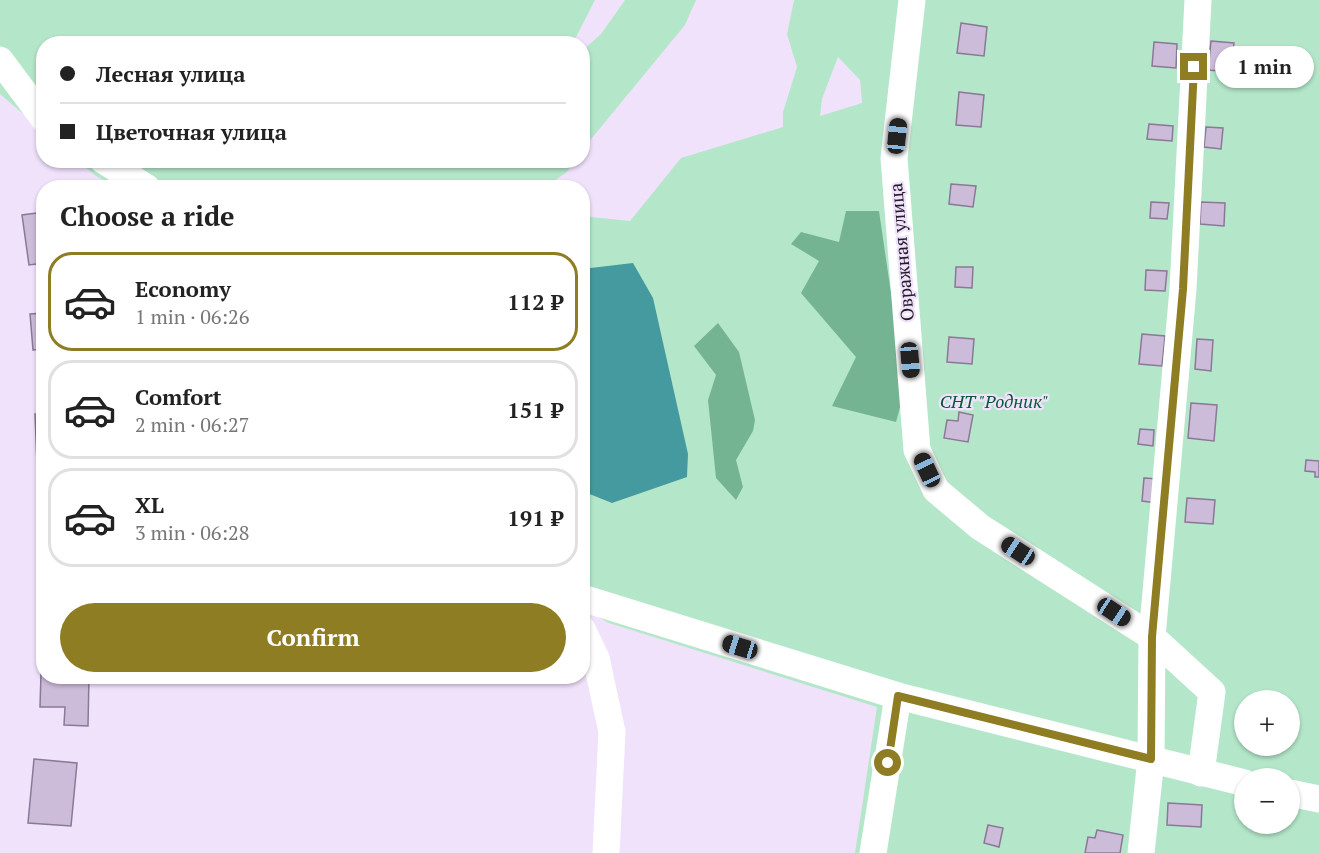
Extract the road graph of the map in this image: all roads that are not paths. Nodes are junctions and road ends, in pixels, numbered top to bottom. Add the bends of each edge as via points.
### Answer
1 (912, 0) edge
2 (1198, 0) edge
3 (0, 60) edge
4 (36, 108) edge
5 (116, 168) edge
6 (134, 180) edge
7 (590, 600) edge
8 (1152, 637) junction
9 (590, 646) edge
10 (898, 696) junction
11 (1151, 759) junction
12 (1201, 773) junction
13 (1234, 780) edge
14 (1300, 795) edge
15 (1319, 799) edge
16 (606, 853) edge
17 (873, 853) edge
18 (1141, 853) edge

1 - 8 street, Овражная улица via 894,158 917,450 936,489 980,526
2 - 8 street via 1183,289
3 - 4 street
5 - 6 street
7 - 10 street
8 - 11 street
8 - 12 street, Овражная улица via 1212,692
9 - 16 street via 612,732
10 - 11 street
10 - 17 street
11 - 12 street
11 - 18 street
12 - 13 street
14 - 15 street

